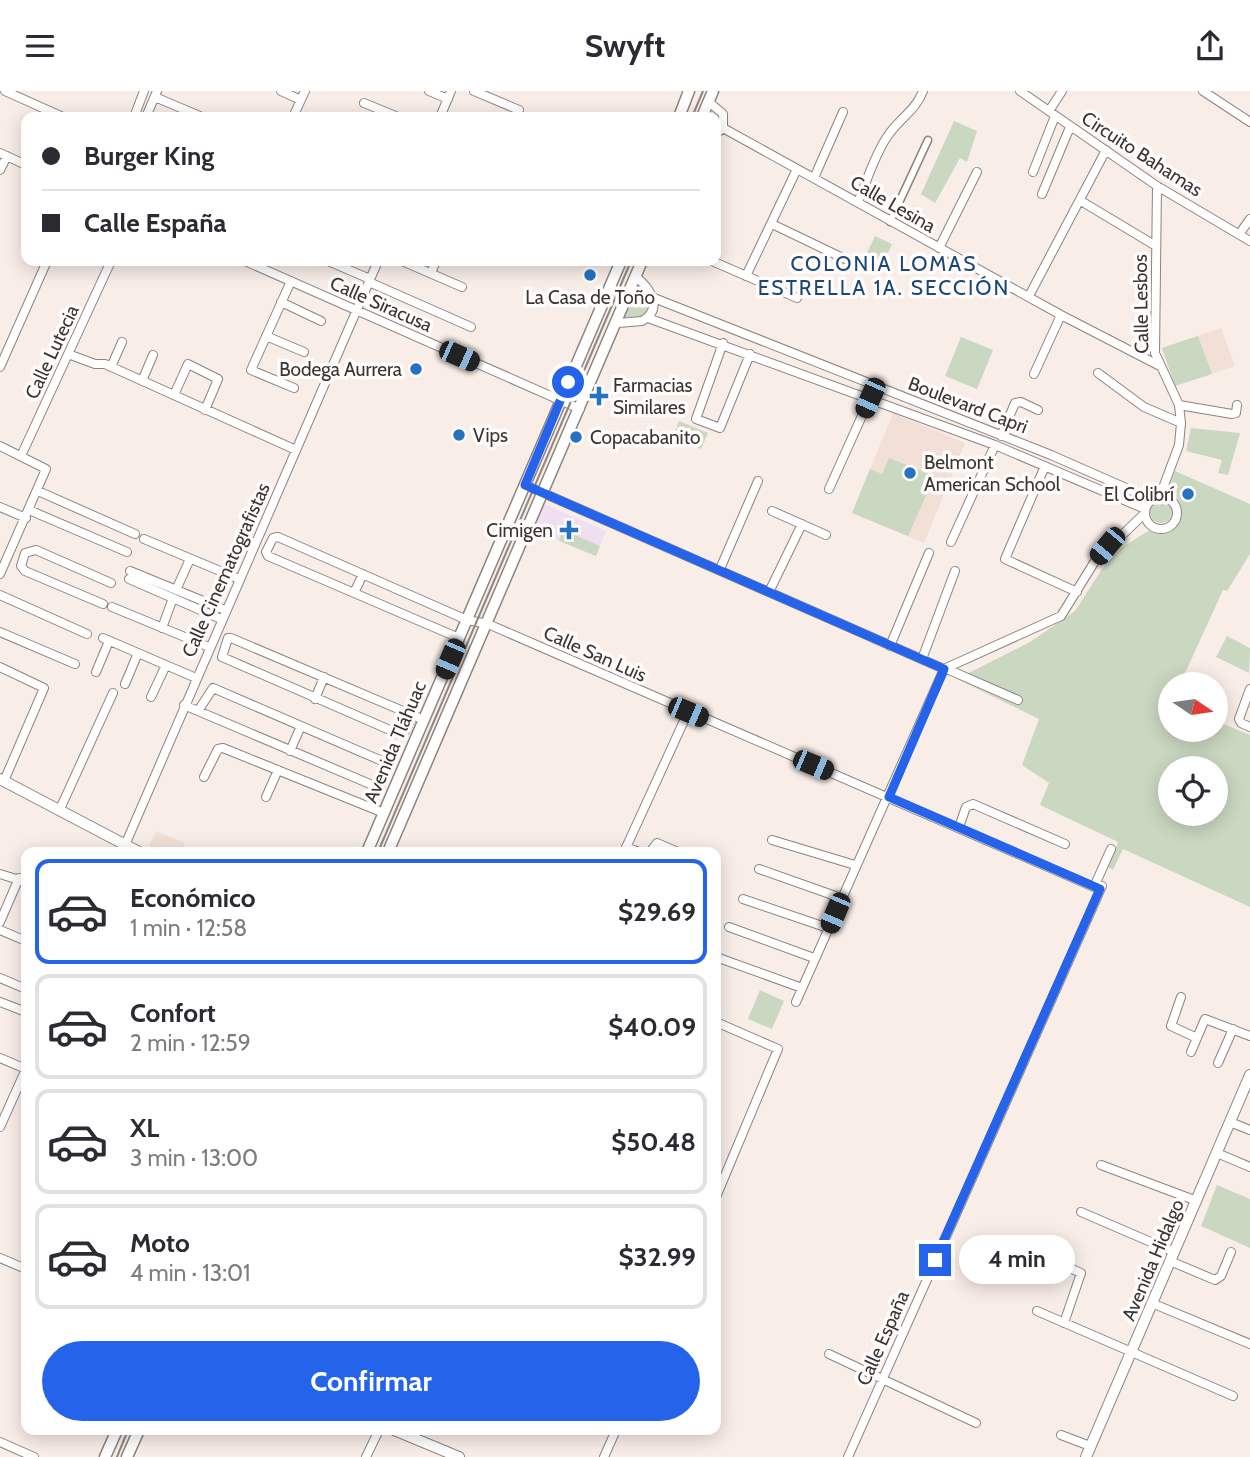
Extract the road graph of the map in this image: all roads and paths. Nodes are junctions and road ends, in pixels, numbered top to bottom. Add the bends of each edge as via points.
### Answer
1 (5, 91) edge
2 (281, 91) edge
3 (305, 91) edge
4 (429, 91) edge
5 (474, 91) edge
6 (689, 91) edge
7 (923, 91) edge
8 (1020, 91) edge
9 (1062, 91) edge
10 (1203, 91) edge
11 (142, 92) edge
12 (156, 94) edge
13 (449, 95) edge
14 (711, 96) edge
15 (301, 100) junction
16 (364, 103) dead end
17 (519, 110) dead end
18 (52, 112) edge
19 (136, 112) edge
20 (148, 112) edge
21 (192, 112) edge
22 (295, 112) edge
23 (386, 112) edge
24 (442, 112) edge
25 (681, 112) edge
26 (843, 112) dead end
27 (1052, 114) junction
28 (1250, 122) edge
29 (1070, 127) junction
30 (723, 128) joint
31 (928, 140) dead end
32 (1105, 151) junction
33 (4, 154) edge
34 (21, 162) edge
35 (797, 169) junction
36 (0, 170) edge
37 (977, 171) dead end
38 (1033, 172) dead end
39 (814, 178) junction
40 (1157, 186) junction
41 (1042, 194) dead end
42 (1082, 201) junction
43 (858, 202) junction
44 (1250, 219) edge
45 (890, 222) junction
46 (772, 224) junction
47 (1240, 233) junction
48 (1250, 241) edge
49 (1156, 246) junction
50 (939, 248) junction
51 (845, 259) dead end
52 (721, 265) edge
53 (45, 266) edge
54 (109, 266) edge
55 (256, 266) edge
56 (338, 266) edge
57 (376, 266) edge
58 (414, 266) edge
59 (434, 266) edge
60 (619, 266) edge
61 (640, 266) edge
62 (430, 273) junction
63 (747, 276) junction
64 (636, 277) junction
65 (291, 281) junction
66 (370, 281) junction
67 (462, 287) dead end
68 (1029, 296) junction
69 (797, 298) dead end
70 (654, 299) junction
71 (281, 302) junction
72 (359, 306) junction
73 (1060, 315) junction
74 (648, 318) junction
75 (321, 321) dead end
76 (618, 323) junction
77 (471, 327) dead end
78 (266, 335) junction
79 (122, 342) dead end
80 (723, 343) junction
81 (304, 352) dead end
82 (68, 354) junction
83 (750, 354) junction
84 (153, 355) dead end
85 (1158, 365) junction
86 (0, 367) edge
87 (111, 367) junction
88 (1098, 373) dead end
89 (1034, 374) dead end
90 (142, 381) junction
91 (294, 389) dead end
92 (174, 395) junction
93 (870, 398) junction
94 (561, 400) junction
95 (1179, 405) junction
96 (1237, 405) dead end
97 (205, 409) junction
98 (580, 409) junction
99 (1038, 410) dead end
100 (1181, 423) junction
101 (1001, 436) junction
102 (0, 446) edge
103 (995, 446) junction
104 (296, 450) junction
105 (21, 456) junction
106 (1045, 465) junction
107 (758, 481) dead end
108 (525, 485) junction
109 (829, 489) dead end
110 (38, 491) junction
111 (544, 494) junction
112 (1160, 496) junction
113 (1151, 499) junction
114 (0, 507) edge
115 (1144, 511) junction
116 (772, 512) dead end
117 (27, 514) junction
118 (802, 524) junction
119 (135, 534) dead end
120 (826, 535) dead end
121 (144, 539) dead end
122 (951, 542) dead end
123 (10, 550) junction
124 (127, 552) dead end
125 (929, 553) dead end
126 (23, 557) junction
127 (190, 559) junction
128 (720, 569) junction
129 (955, 571) dead end
130 (0, 574) edge
131 (363, 574) junction
132 (129, 575) dead end
133 (239, 579) junction
134 (111, 583) dead end
135 (769, 592) junction
136 (1077, 592) junction
137 (354, 593) junction
138 (175, 594) junction
139 (0, 595) edge
140 (225, 610) junction
141 (221, 619) junction
142 (467, 620) junction
143 (488, 624) junction
144 (162, 628) junction
145 (0, 632) edge
146 (87, 634) dead end
147 (459, 638) junction
148 (890, 646) junction
149 (209, 647) junction
150 (138, 653) junction
151 (922, 659) junction
152 (75, 664) dead end
153 (166, 665) junction
154 (0, 667) edge
155 (946, 669) junction
156 (96, 672) dead end
157 (324, 677) junction
158 (196, 678) junction
159 (125, 684) dead end
160 (1250, 689) edge
161 (113, 693) dead end
162 (151, 697) dead end
163 (315, 699) junction
164 (1018, 700) dead end
165 (184, 705) junction
166 (198, 711) junction
167 (688, 712) junction
168 (412, 715) junction
169 (424, 720) junction
170 (301, 726) junction
171 (1250, 727) edge
172 (290, 751) junction
173 (278, 770) junction
174 (204, 777) dead end
175 (2, 780) edge
176 (266, 797) dead end
177 (889, 797) junction
178 (60, 809) junction
179 (384, 813) junction
180 (959, 827) junction
181 (772, 840) dead end
182 (1065, 844) dead end
183 (122, 847) edge
184 (124, 847) edge
185 (368, 847) edge
186 (390, 847) edge
187 (626, 847) edge
188 (1111, 849) dead end
189 (855, 865) junction
190 (760, 869) dead end
191 (0, 874) edge
192 (21, 880) edge
193 (21, 882) edge
194 (1099, 887) junction
195 (841, 898) junction
196 (743, 899) dead end
197 (0, 922) edge
198 (729, 927) dead end
199 (828, 928) junction
200 (0, 930) edge
201 (21, 939) edge
202 (814, 958) junction
203 (721, 959) edge
204 (0, 978) edge
205 (21, 987) edge
206 (802, 988) junction
207 (1181, 997) dead end
208 (0, 1002) edge
209 (796, 1002) dead end
210 (21, 1011) edge
211 (721, 1024) edge
212 (1233, 1029) junction
213 (1250, 1036) edge
214 (1197, 1038) junction
215 (1191, 1052) dead end
216 (0, 1058) edge
217 (1218, 1063) dead end
218 (21, 1067) edge
219 (21, 1080) edge
220 (1249, 1080) edge
221 (1230, 1122) junction
222 (0, 1126) edge
223 (1250, 1131) edge
224 (1217, 1153) junction
225 (1101, 1165) dead end
226 (1250, 1167) edge
227 (721, 1185) edge
228 (1197, 1201) junction
229 (1080, 1212) dead end
230 (1231, 1252) dead end
231 (1172, 1257) junction
232 (0, 1258) edge
233 (1056, 1262) dead end
234 (21, 1267) edge
235 (1154, 1304) junction
236 (1037, 1311) dead end
237 (1064, 1323) junction
238 (1250, 1344) edge
239 (1132, 1353) junction
240 (829, 1354) dead end
241 (881, 1381) junction
242 (1233, 1396) dead end
243 (976, 1423) dead end
244 (1061, 1434) dead end
245 (115, 1435) edge
246 (137, 1435) edge
247 (377, 1435) edge
248 (406, 1435) edge
249 (614, 1435) edge
250 (0, 1442) edge
251 (1090, 1446) junction
252 (34, 1457) edge
253 (105, 1457) edge
254 (127, 1457) edge
255 (366, 1457) edge
256 (459, 1457) edge
257 (604, 1457) edge
258 (848, 1457) edge
259 (1086, 1457) edge

1 - 18 street
2 - 15 street
3 - 15 street
4 - 13 street
5 - 17 street
6 - 25 main road
7 - 43 street via 917,107 895,124 884,140
8 - 27 street, Circuito Bahamas
9 - 27 street
10 - 28 street
11 - 19 street
12 - 20 street
12 - 21 street
13 - 24 street
14 - 30 street via 723,114
15 - 22 street
16 - 23 street
26 - 39 street
27 - 29 street, Circuito Bahamas
27 - 38 street
29 - 32 street, Circuito Bahamas
29 - 41 street
30 - 35 street, Calle Lesina
31 - 45 street
32 - 40 street, Circuito Bahamas
32 - 42 street
33 - 34 street
33 - 36 street
35 - 39 street, Calle Lesina
35 - 46 street
37 - 50 street
39 - 43 street, Calle Lesina
40 - 47 street, Circuito Bahamas
40 - 49 street, Calle Lesbos
42 - 49 street
42 - 68 street
43 - 45 street, Calle Lesina
44 - 47 street
45 - 50 street, Calle Lesina
46 - 51 street
46 - 63 street
47 - 48 street, Circuito Bahamas
49 - 85 street, Calle Lesbos via 1154,341
50 - 68 street, Calle Lesina
52 - 63 street
53 - 86 street
54 - 82 street, Calle Lutecia
55 - 65 street, Calle Siracusa
56 - 66 street
57 - 66 street, Calle Cinematografistas
58 - 62 street
59 - 62 street
60 - 94 main road, Avenida Tláhuac
61 - 64 main road, Avenida Tláhuac
62 - 67 street
63 - 69 street
64 - 70 street via 650,288
64 - 76 main road, Avenida Tláhuac
65 - 71 street
65 - 72 street, Calle Siracusa
66 - 72 street, Calle Cinematografistas
66 - 77 street
68 - 73 street, Calle Lesina
70 - 74 street
70 - 101 street, Boulevard Capri
71 - 75 street
71 - 78 street
72 - 94 street, Calle Siracusa
72 - 104 street, Calle Cinematografistas
73 - 85 street, Calle Lesina
73 - 89 street
74 - 76 street
74 - 80 street, Boulevard Capri
76 - 98 main road, Avenida Tláhuac
78 - 81 street
78 - 91 street via 251,370
79 - 87 street
80 - 83 street, Boulevard Capri
80 - 83 street via 696,419 720,428
82 - 87 street
82 - 105 street, Calle Lutecia
83 - 93 street, Boulevard Capri
84 - 90 street
85 - 95 street, Calle Lesbos
87 - 90 street
88 - 100 street via 1144,407
90 - 92 street
92 - 97 street
92 - 97 street via 188,364 218,379
93 - 103 street, Boulevard Capri
93 - 109 street
94 - 98 street, Calle Siracusa
94 - 108 main road, Avenida Tláhuac
95 - 96 street via 1232,414
95 - 100 street, Calle Lesbos
97 - 104 street
98 - 111 main road, Avenida Tláhuac
99 - 101 street via 1015,403
100 - 112 street, Calle Lesbos via 1179,445
101 - 113 street, Boulevard Capri
102 - 105 street
103 - 106 street, Boulevard Capri
103 - 122 street
104 - 133 street, Calle Cinematografistas
105 - 110 street via 46,469
106 - 115 street, Boulevard Capri
106 - 136 street via 1005,559
107 - 128 street
108 - 111 street
108 - 142 main road, Avenida Tláhuac
110 - 117 street
110 - 119 street
111 - 128 street
111 - 143 main road, Avenida Tláhuac
112 - 113 street
112 - 115 street via 1174,503 1177,514 1173,524 1158,529 1149,524
113 - 115 street
114 - 117 street
115 - 136 street via 1107,546
116 - 118 street
117 - 123 street
117 - 124 street
118 - 120 street
118 - 135 street
121 - 127 street
123 - 126 street
123 - 130 street
125 - 148 street
126 - 134 street via 36,550
126 - 144 street via 25,571
127 - 133 street
127 - 138 street
128 - 135 street
129 - 151 street
131 - 137 street
131 - 137 street, Calle San Luis via 278,537 266,552
131 - 142 street, Calle San Luis
132 - 138 street
133 - 140 street, Calle Cinematografistas
135 - 148 street
136 - 155 street via 1061,616
137 - 147 street
138 - 140 street
138 - 141 street
138 - 144 street
139 - 146 street
140 - 141 street, Calle Cinematografistas
141 - 149 street, Calle Cinematografistas
142 - 143 street, Calle San Luis
142 - 147 main road, Avenida Tláhuac
143 - 167 street, Calle San Luis
143 - 186 main road, Avenida Tláhuac
144 - 149 street
145 - 152 street
147 - 169 main road, Avenida Tláhuac
148 - 151 street
149 - 158 street, Calle Cinematografistas
150 - 153 street
150 - 156 street via 106,639
150 - 159 street
151 - 155 street
153 - 158 street
153 - 162 street
154 - 175 street via 43,685 44,692
155 - 164 street
155 - 177 street
157 - 163 street
157 - 163 street via 231,638 221,654
157 - 168 street
158 - 165 street, Calle Cinematografistas
160 - 171 street via 1239,715 1241,723
161 - 178 street
163 - 168 street via 399,734 404,733
165 - 166 street
165 - 184 street, Calle Cinematografistas
166 - 170 street via 213,688
166 - 172 street
167 - 177 street, Calle San Luis
167 - 187 street
168 - 169 street
169 - 179 main road, Avenida Tláhuac
170 - 172 street
170 - 172 street via 388,762 380,786
173 - 174 street via 223,748 218,749
173 - 176 street
173 - 179 street
175 - 178 street
177 - 180 street, Calle San Luis
177 - 189 street
178 - 183 street
179 - 185 main road, Avenida Tláhuac
180 - 182 street via 966,807 973,804
180 - 194 street, Calle San Luis
181 - 189 street
188 - 194 street
189 - 195 street
190 - 195 street
191 - 192 street
193 - 197 street
194 - 241 street, Calle España
195 - 199 street
196 - 199 street
198 - 202 street
199 - 202 street
200 - 201 street
202 - 206 street
203 - 206 street
204 - 205 street
206 - 209 street
207 - 214 street via 1171,1026
208 - 210 street
211 - 227 street via 778,1049
212 - 213 street
212 - 214 street via 1205,1019
212 - 217 street
214 - 215 street
216 - 218 street
219 - 222 street
220 - 221 street, Avenida Hidalgo
221 - 223 street
221 - 224 street, Avenida Hidalgo
224 - 226 street
224 - 228 street, Avenida Hidalgo
225 - 228 street
228 - 231 street, Avenida Hidalgo
229 - 231 street
230 - 231 street via 1215,1280
231 - 235 street, Avenida Hidalgo
232 - 234 street
233 - 237 street via 1081,1273
235 - 238 street
235 - 239 street, Avenida Hidalgo
236 - 237 street
237 - 239 street
239 - 242 street
239 - 251 street, Avenida Hidalgo
240 - 241 street
241 - 243 street
241 - 258 street, Calle España
244 - 251 street
245 - 253 main road
246 - 254 main road
247 - 255 street
248 - 256 street
249 - 257 street
250 - 252 street
251 - 259 street, Avenida Hidalgo

